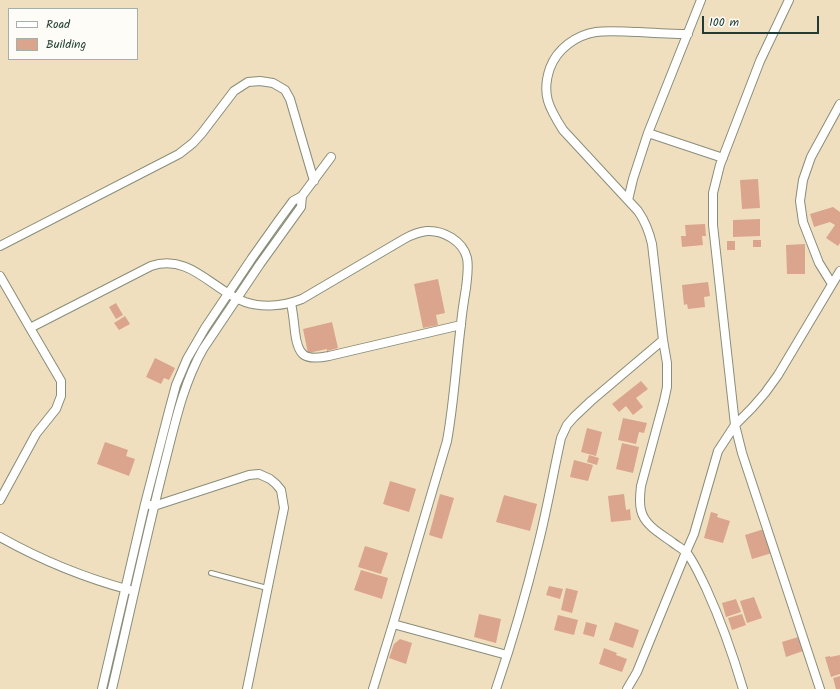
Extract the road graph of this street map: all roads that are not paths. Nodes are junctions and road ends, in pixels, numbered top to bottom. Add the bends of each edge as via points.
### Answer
1 (701, 0) edge
2 (789, 0) edge
3 (688, 34) junction
4 (840, 104) edge
5 (648, 133) junction
6 (331, 157) dead end
7 (722, 158) junction
8 (314, 181) junction
9 (302, 196) junction
10 (628, 200) junction
11 (0, 246) edge
12 (840, 271) edge
13 (0, 276) edge
14 (832, 284) junction
15 (228, 293) junction
16 (237, 298) junction
17 (291, 303) junction
18 (460, 325) junction
19 (30, 328) junction
20 (663, 340) junction
21 (735, 424) junction
22 (0, 500) edge
23 (145, 504) junction
24 (154, 506) junction
25 (0, 537) edge
26 (686, 552) junction
27 (211, 573) dead end
28 (267, 588) junction
29 (125, 589) junction
30 (134, 591) junction
31 (393, 624) junction
32 (507, 655) junction
33 (102, 689) edge
34 (112, 689) edge
35 (247, 689) edge
36 (373, 689) edge
37 (496, 689) edge
38 (627, 689) edge
39 (743, 689) edge
40 (820, 689) edge

1 - 3 street
2 - 7 street via 760,61
3 - 5 street
3 - 10 street via 596,32 569,43 552,64 545,90 554,116 563,130
4 - 14 street via 811,157 803,180 800,200 802,222 819,263
5 - 7 street
5 - 10 street
6 - 8 street
7 - 21 street via 713,193 713,225
8 - 9 street
8 - 11 street via 290,99 285,90 273,82 248,82 234,91 202,133 179,154
9 - 15 street via 294,200
9 - 16 street via 301,206
10 - 20 street via 638,211 650,233
12 - 14 street
13 - 19 street
14 - 21 street via 778,375 761,398
15 - 16 street
15 - 19 street via 188,267 174,263 158,264
15 - 23 street via 195,344 176,385
16 - 17 street via 254,304
16 - 24 street via 203,349 185,388
17 - 18 street via 296,341 299,350 308,358 329,356
17 - 18 street via 320,289 404,239 428,231 453,239 462,247 467,257
18 - 31 street via 447,441
19 - 22 street via 61,381 62,396 56,409 32,439
20 - 26 street via 667,363 667,387 641,486 641,512 651,526
20 - 32 street via 591,401 567,425 561,438 538,544
21 - 26 street via 718,451 694,534
21 - 40 street
23 - 24 street
23 - 29 street
24 - 28 street via 249,475 260,474 270,479 282,490 284,508
24 - 30 street
25 - 29 street via 67,569
26 - 38 street via 637,672
26 - 39 street via 712,602
27 - 28 lane
28 - 35 street
29 - 30 street
29 - 33 street
30 - 34 street
31 - 32 street
31 - 36 street
32 - 37 street

